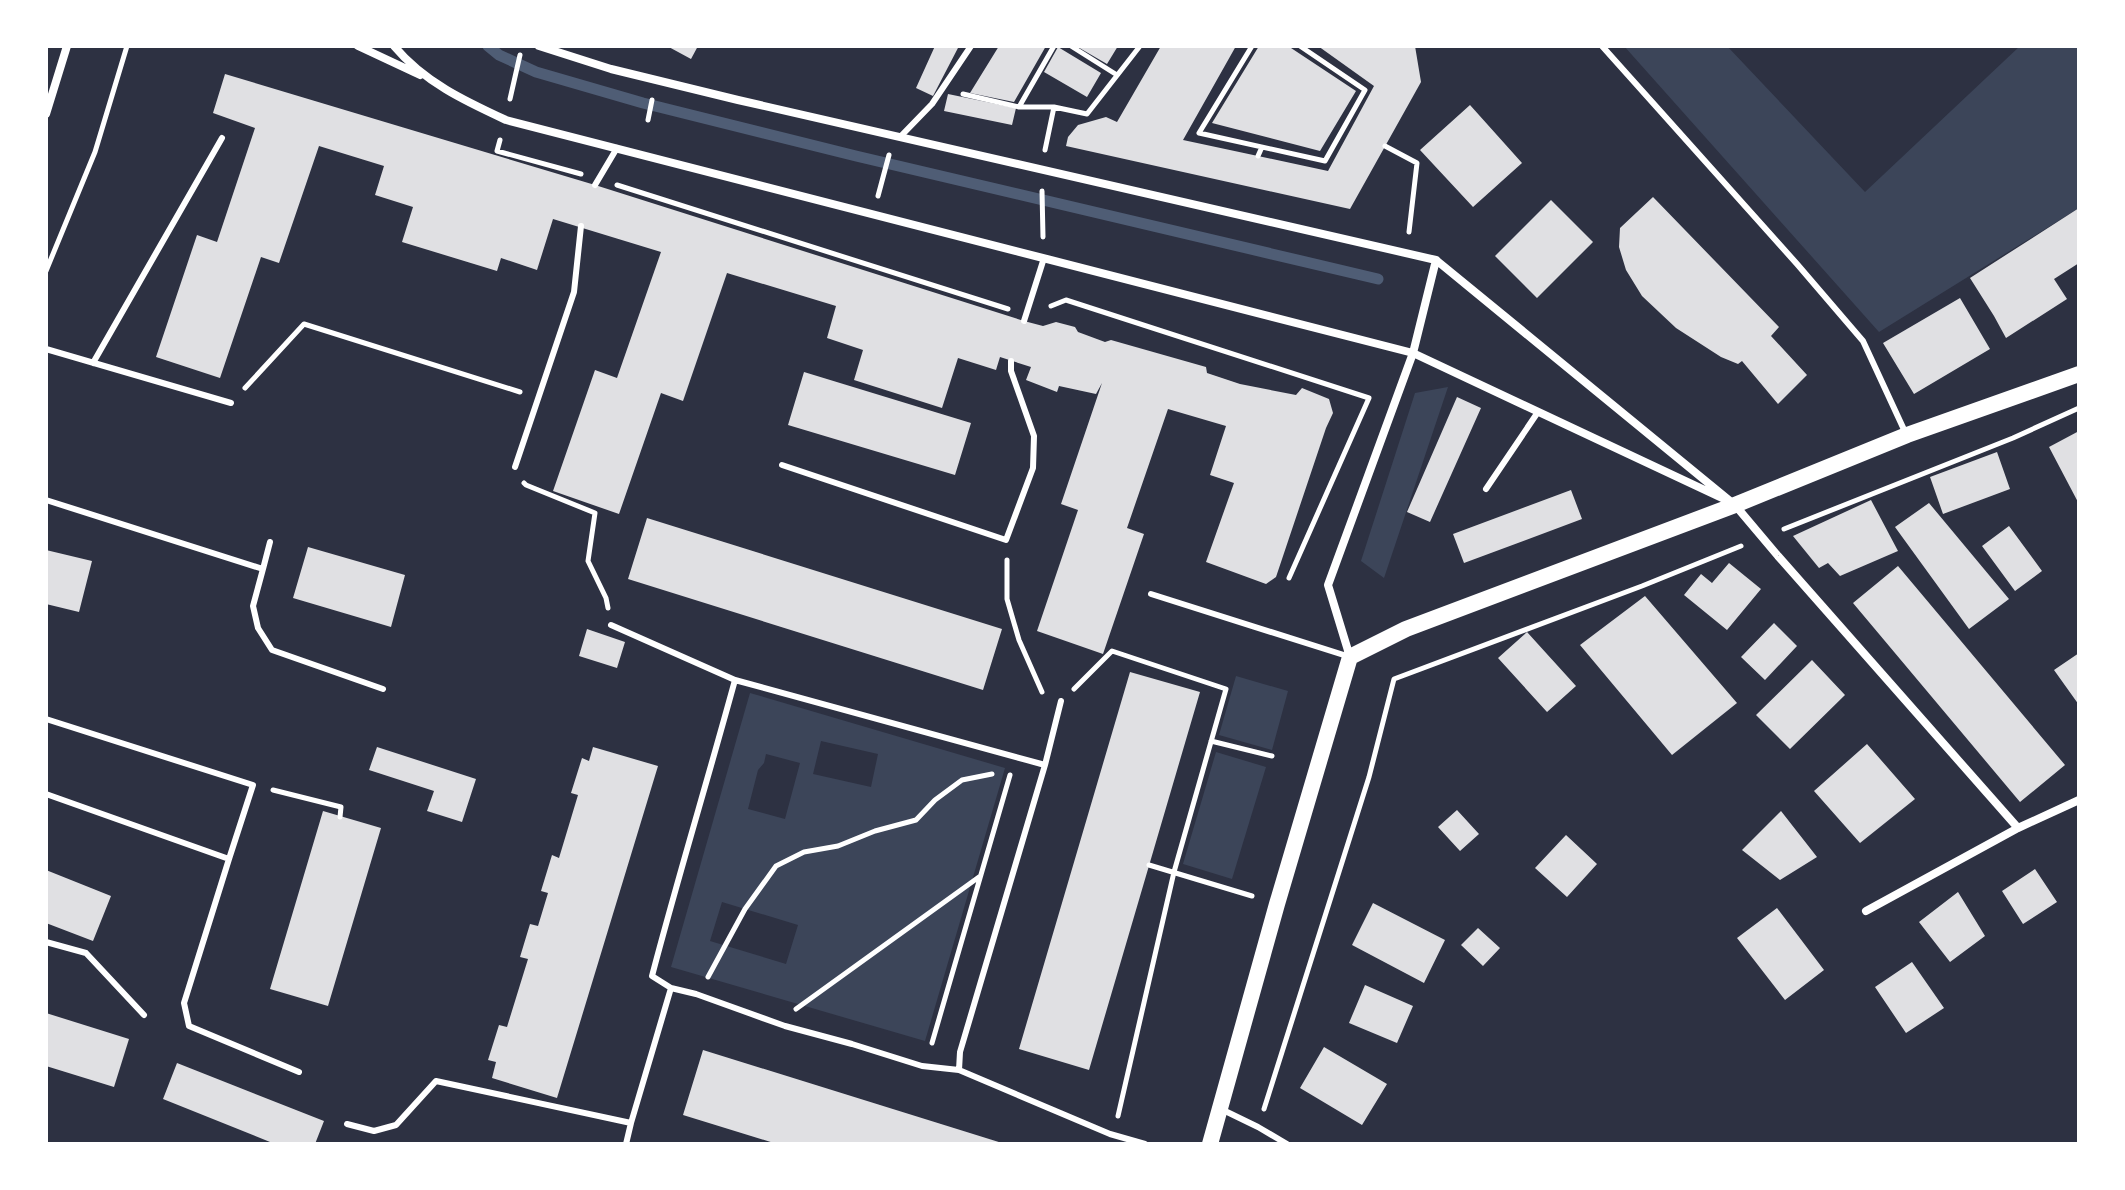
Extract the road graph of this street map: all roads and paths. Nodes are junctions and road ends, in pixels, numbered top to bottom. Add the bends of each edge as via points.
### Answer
1 (67, 46) edge
2 (127, 46) edge
3 (358, 46) edge
4 (394, 46) edge
5 (539, 46) edge
6 (971, 46) edge
7 (1054, 46) edge
8 (1071, 46) edge
9 (1140, 46) edge
10 (1252, 46) edge
11 (1300, 46) edge
12 (1602, 46) edge
13 (520, 56) dead end
14 (1117, 75) junction
15 (513, 78) dead end
16 (428, 79) junction
17 (943, 90) junction
18 (653, 96) dead end
19 (1019, 107) junction
20 (1054, 107) junction
21 (46, 114) edge
22 (648, 120) dead end
23 (900, 137) junction
24 (222, 138) dead end
25 (1385, 146) dead end
26 (1262, 147) junction
27 (617, 148) junction
28 (890, 149) dead end
29 (1258, 156) dead end
30 (1042, 170) junction
31 (882, 180) dead end
32 (595, 185) dead end
33 (581, 226) dead end
34 (1409, 233) dead end
35 (1044, 258) junction
36 (1436, 260) junction
37 (46, 271) edge
38 (1024, 321) dead end
39 (46, 349) edge
40 (1413, 353) junction
41 (1011, 361) dead end
42 (93, 363) junction
43 (2079, 374) edge
44 (538, 398) junction
45 (231, 403) joint
46 (2079, 408) edge
47 (1538, 412) junction
48 (1907, 435) junction
49 (782, 465) dead end
50 (515, 467) joint
51 (1486, 489) dead end
52 (46, 500) edge
53 (1735, 505) junction
54 (1763, 537) junction
55 (1006, 540) junction
56 (270, 542) dead end
57 (263, 569) junction
58 (1151, 594) dead end
59 (611, 625) joint
60 (1350, 657) junction
61 (735, 680) junction
62 (383, 689) dead end
63 (1061, 701) joint
64 (46, 719) edge
65 (1055, 722) junction
66 (1211, 741) junction
67 (1272, 756) dead end
68 (1045, 765) junction
69 (253, 785) junction
70 (46, 794) edge
71 (2079, 800) edge
72 (340, 817) dead end
73 (2018, 828) junction
74 (229, 859) junction
75 (1149, 865) dead end
76 (1174, 872) junction
77 (979, 877) junction
78 (1277, 904) junction
79 (1866, 911) dead end
80 (46, 942) edge
81 (671, 988) junction
82 (696, 994) junction
83 (144, 1015) dead end
84 (785, 1026) junction
85 (932, 1043) dead end
86 (959, 1070) junction
87 (299, 1072) dead end
88 (1220, 1109) junction
89 (1119, 1113) dead end
90 (631, 1123) junction
91 (347, 1124) dead end
92 (1258, 1127) junction
93 (626, 1144) edge
94 (1145, 1144) edge
95 (1210, 1144) edge
96 (1287, 1144) edge

1 - 21 street
2 - 37 path via 95,152
3 - 16 street
4 - 16 street
5 - 23 street via 611,69
6 - 17 lane
7 - 19 path
8 - 14 path
9 - 14 path
10 - 26 path via 1199,133
11 - 26 path via 1365,90 1325,161
12 - 48 lane via 1863,341
13 - 15 path
14 - 20 path via 1087,114
16 - 27 street via 506,120
17 - 19 path
17 - 23 lane
18 - 22 path
19 - 20 path
20 - 30 path
23 - 30 street
24 - 42 lane
25 - 34 path via 1417,163
26 - 29 path
27 - 32 lane
27 - 35 street
28 - 31 path
30 - 35 path
30 - 36 street
33 - 44 lane via 574,292
35 - 38 lane
35 - 40 street
36 - 40 street
36 - 53 street
39 - 42 lane
40 - 47 street
40 - 60 street via 1328,585
41 - 55 lane via 1034,436 1033,468
42 - 45 lane
43 - 48 main road
44 - 45 path via 304,324
44 - 50 lane
46 - 54 path
47 - 51 lane
47 - 53 street
48 - 53 main road
49 - 55 lane
50 - 59 path via 526,485 595,513 588,561 606,598
52 - 57 lane
53 - 54 street
53 - 60 main road via 1406,629
54 - 73 street
54 - 92 path via 1394,679 1369,777
55 - 65 path via 1007,599
56 - 57 lane
57 - 62 lane via 253,606 258,628 272,650
58 - 60 lane
59 - 61 lane
60 - 78 main road
61 - 68 lane
61 - 81 lane via 652,976
63 - 65 lane
63 - 66 path via 1112,651 1226,689
64 - 69 lane
65 - 68 lane
66 - 67 path
66 - 76 path
68 - 86 lane
69 - 72 path via 341,807
69 - 74 lane
70 - 74 lane
71 - 73 street
73 - 79 street
74 - 87 lane via 184,1003 189,1026
75 - 76 path
76 - 78 path
76 - 89 path
77 - 82 path via 1012,770 962,780 916,820 804,852 776,866
77 - 84 path via 791,1012
77 - 85 path
78 - 88 main road
80 - 83 lane via 86,953
81 - 82 lane
81 - 90 lane
82 - 84 lane
84 - 86 lane via 922,1066
86 - 94 lane
88 - 92 lane
88 - 95 main road
90 - 91 lane via 436,1081 396,1125 374,1131
90 - 93 lane
92 - 96 lane

